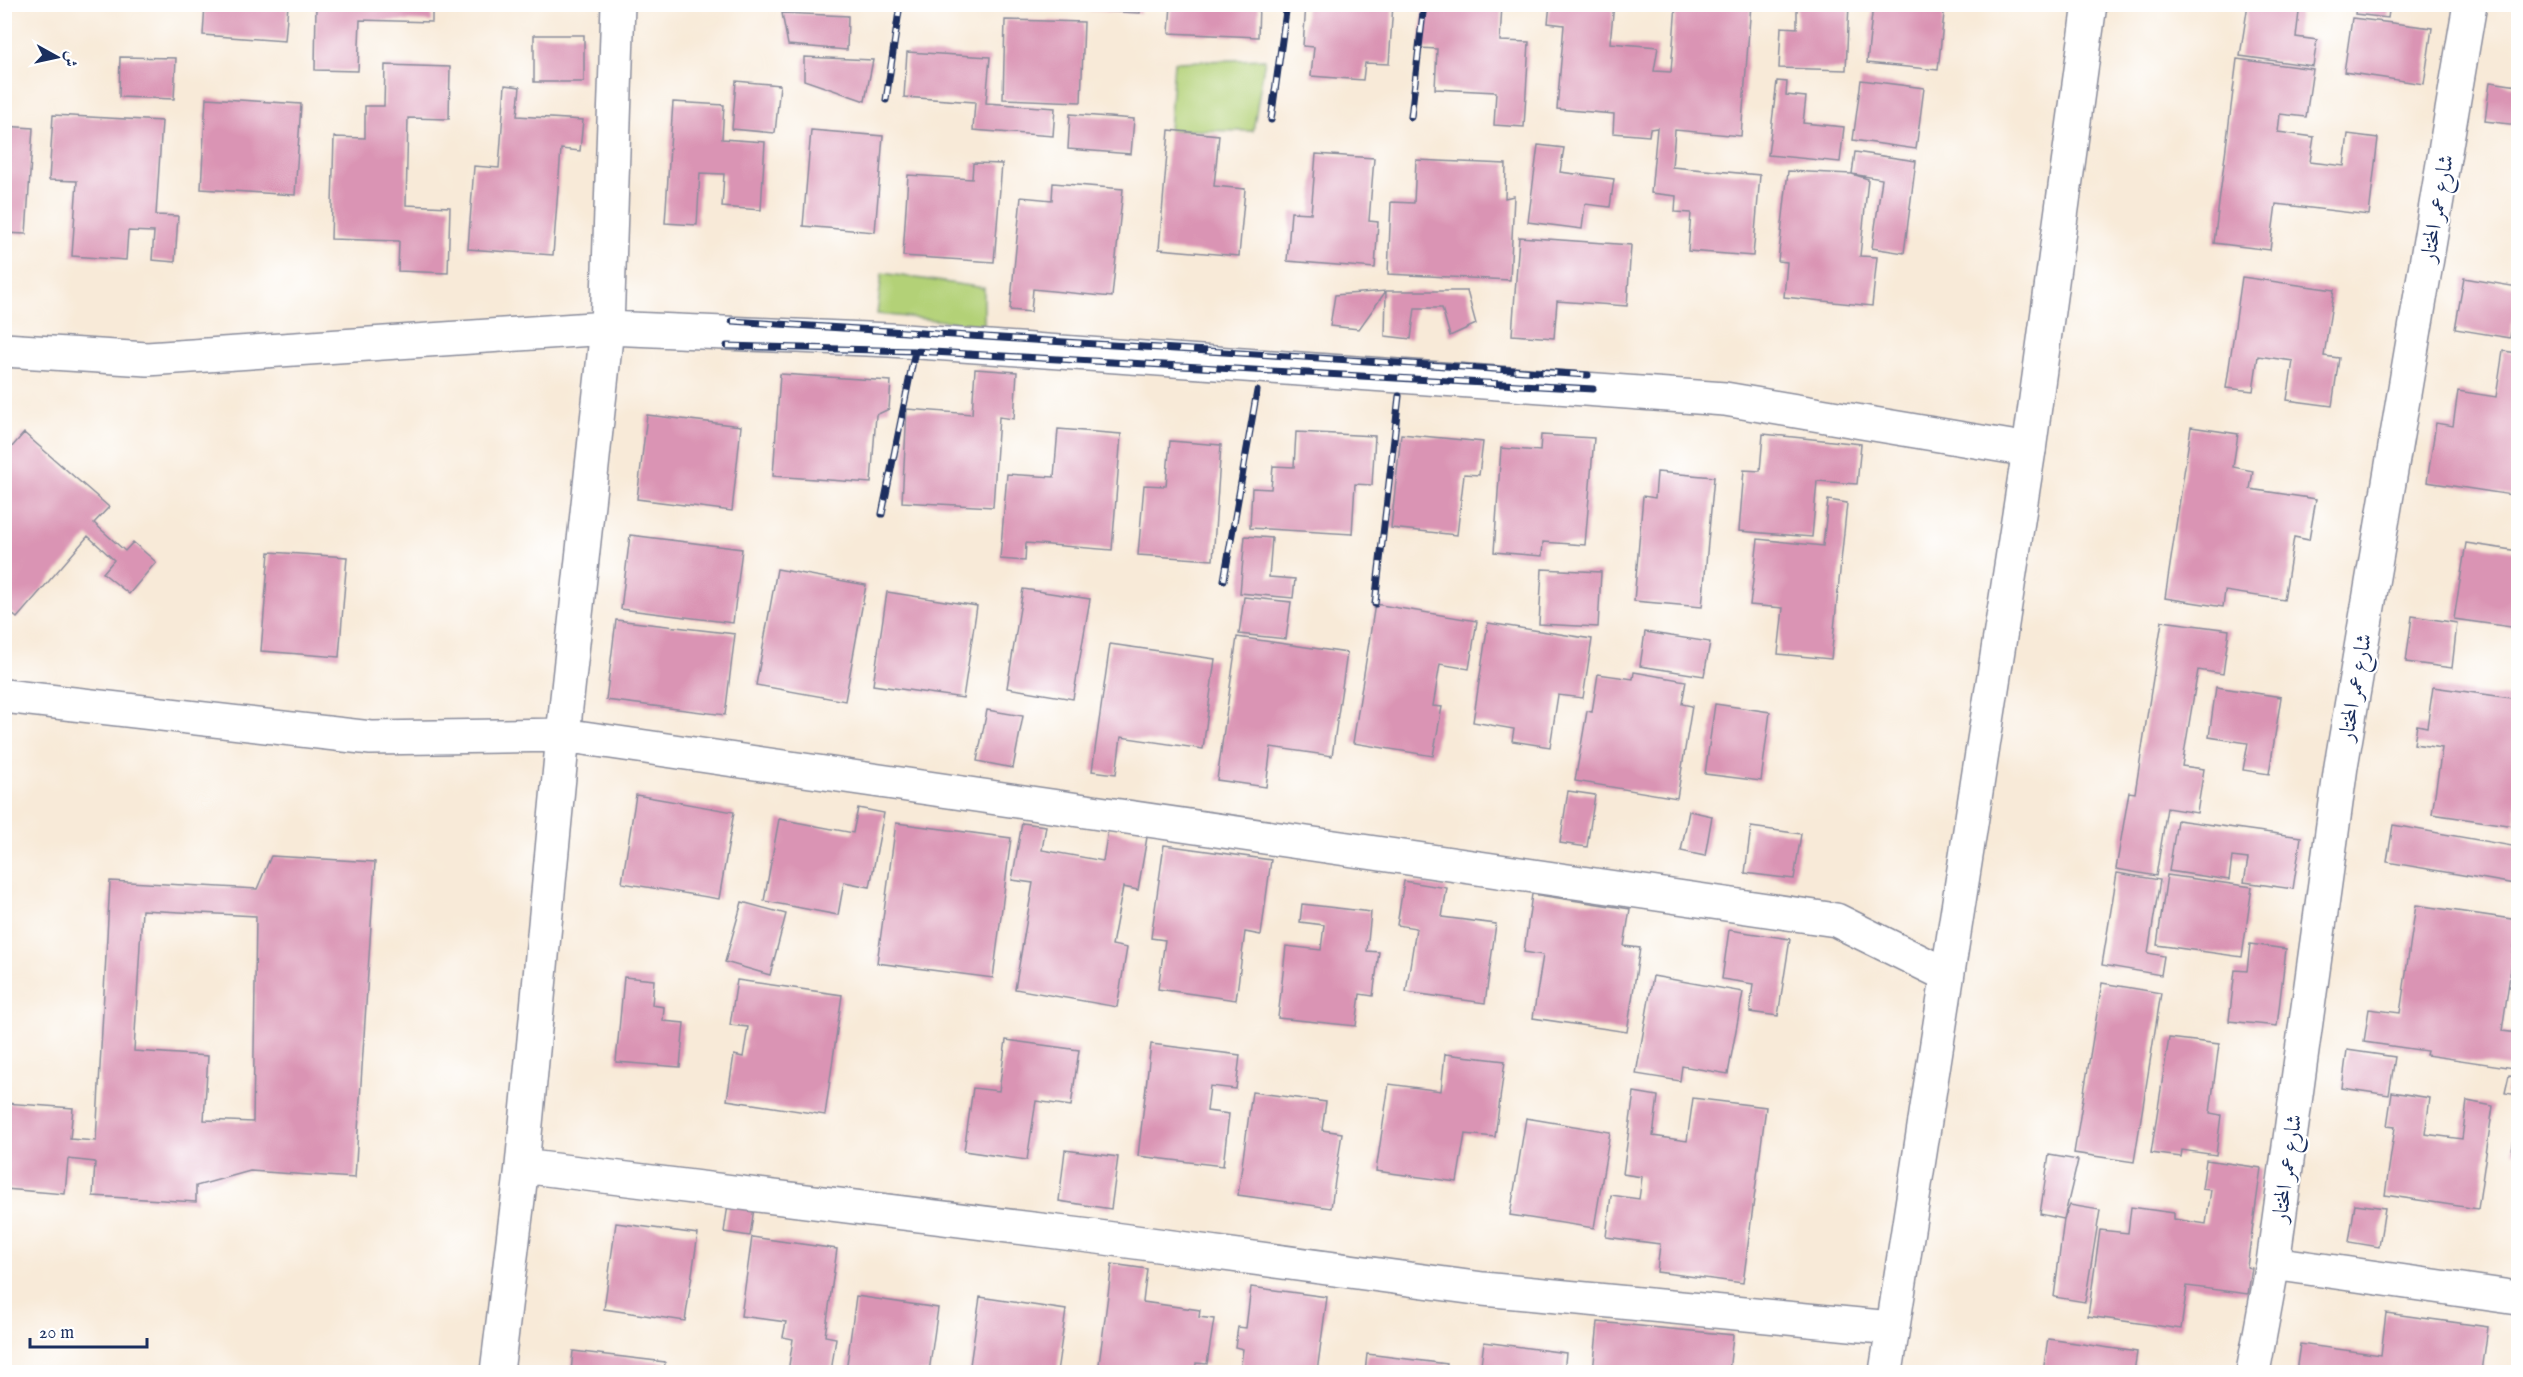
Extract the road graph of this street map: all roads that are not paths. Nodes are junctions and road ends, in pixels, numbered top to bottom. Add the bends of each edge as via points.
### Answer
1 (618, 4) edge
2 (2090, 4) edge
3 (2470, 4) edge
4 (607, 328) junction
5 (4, 350) edge
6 (2029, 450) junction
7 (4, 696) edge
8 (563, 735) junction
9 (1947, 975) junction
10 (522, 1166) junction
11 (2273, 1263) junction
12 (2518, 1298) edge
13 (1892, 1328) junction
14 (497, 1372) edge
15 (1886, 1372) edge
16 (2253, 1372) edge

1 - 4 street
2 - 6 street
3 - 11 street, شارع عمر المختار via 2341,766
4 - 5 street via 147,359
4 - 6 street via 902,341 1725,399
4 - 8 street
6 - 9 street
7 - 8 street via 371,738
8 - 9 street via 1836,920
8 - 10 street
9 - 13 street
10 - 13 street via 1483,1289
10 - 14 street
11 - 12 street
11 - 16 street, شارع عمر المختار
13 - 15 street

